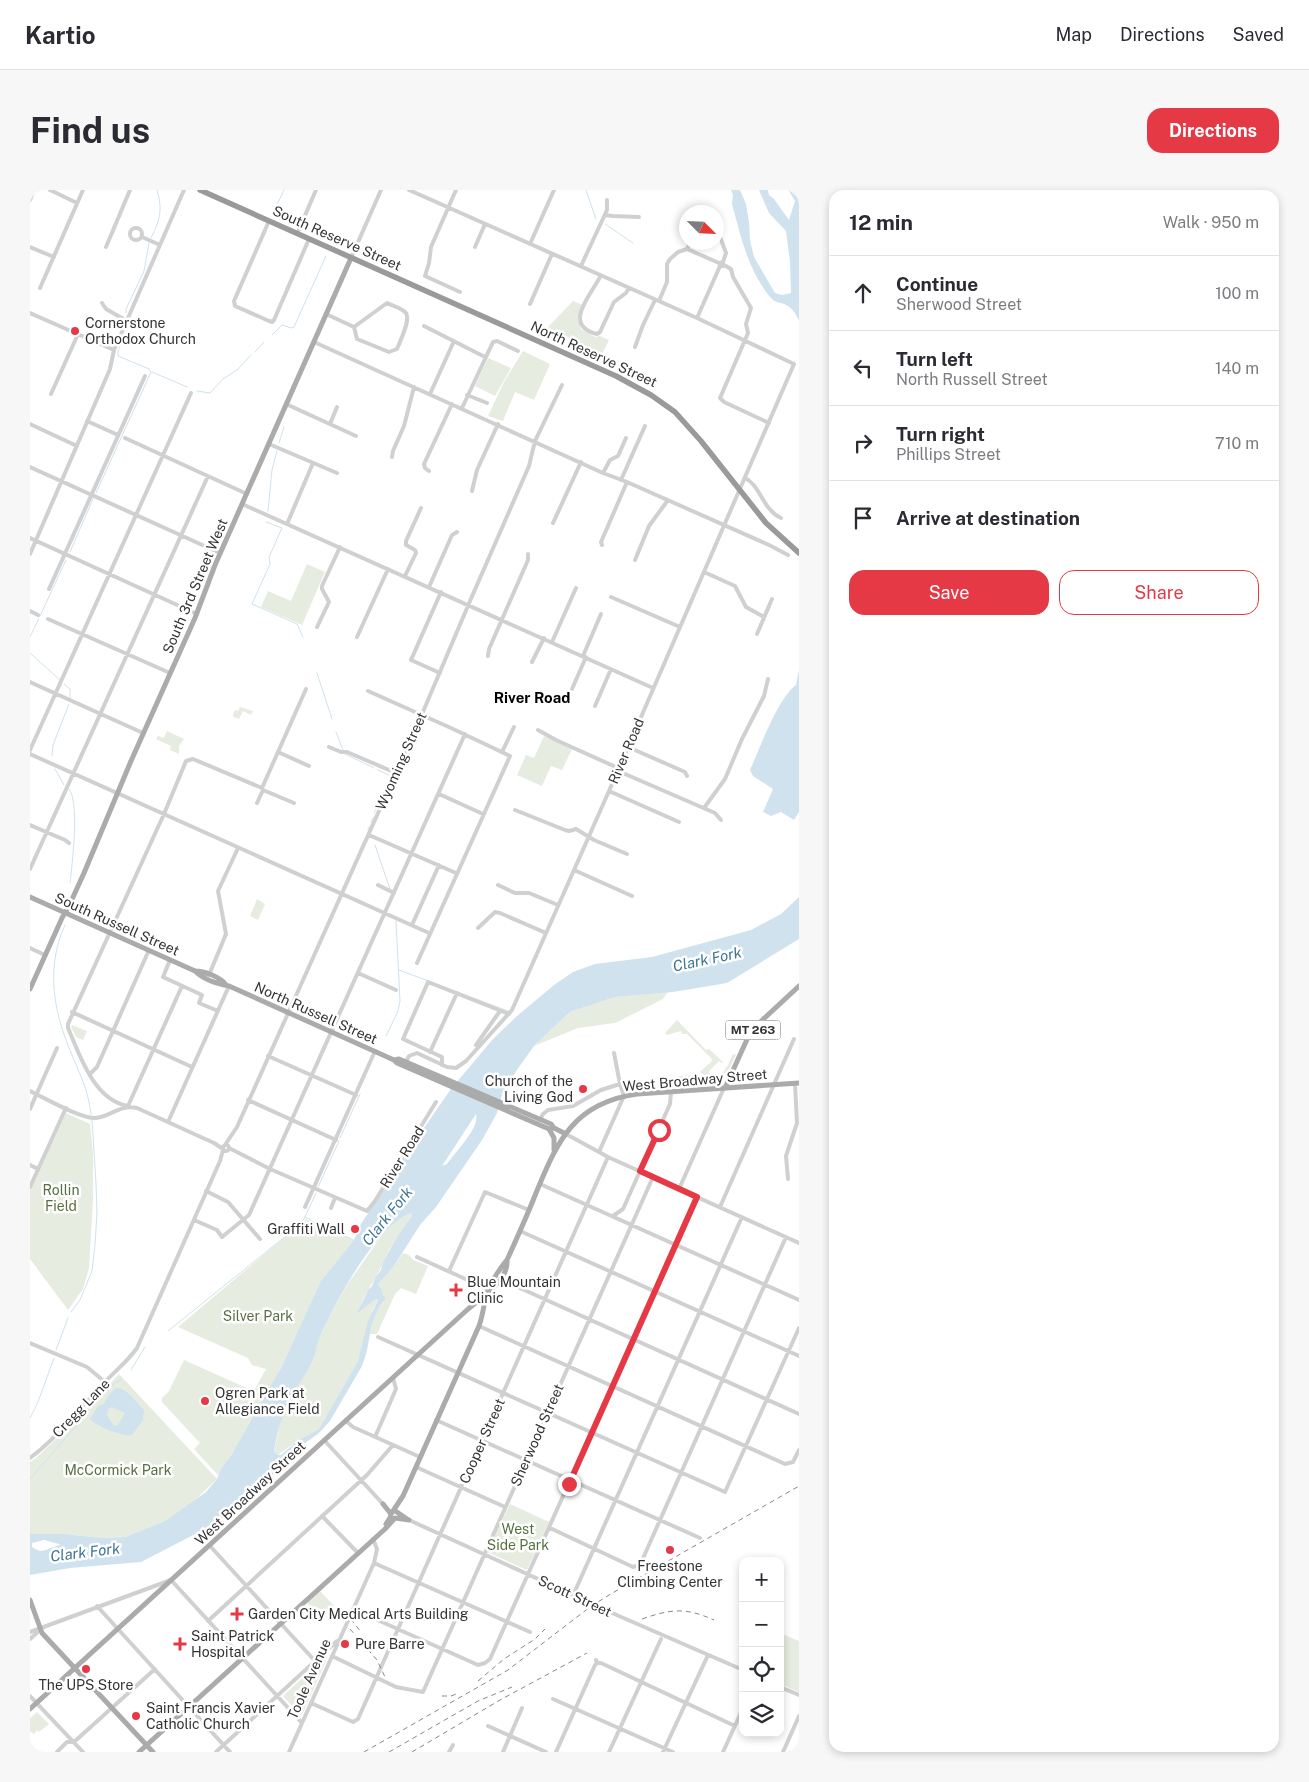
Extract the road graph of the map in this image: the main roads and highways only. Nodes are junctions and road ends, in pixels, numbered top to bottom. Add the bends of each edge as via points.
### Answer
1 (200, 190) edge
2 (350, 258) junction
3 (464, 308) joint
4 (799, 553) edge
5 (30, 897) edge
6 (66, 910) junction
7 (195, 971) junction
8 (228, 986) junction
9 (799, 986) edge
10 (30, 989) edge
11 (394, 1060) junction
12 (445, 1081) junction
13 (796, 1083) edge
14 (724, 1088) junction
15 (506, 1107) junction
16 (552, 1129) junction
17 (566, 1134) junction
18 (554, 1153) junction
19 (508, 1260) junction
20 (499, 1281) junction
21 (486, 1293) junction
22 (482, 1318) junction
23 (382, 1504) road end
24 (395, 1514) junction
25 (409, 1520) road end
26 (30, 1600) edge
27 (74, 1668) junction
28 (30, 1709) edge
29 (146, 1745) junction
30 (139, 1752) edge
31 (152, 1752) edge

1 - 2 highway, South Reserve Street
2 - 3 highway, South Reserve Street
2 - 6 main road, South 3rd Street West
3 - 4 highway, North Reserve Street via 651,394 690,427 766,523
5 - 6 main road, South Russell Street
6 - 7 main road, South Russell Street
6 - 10 main road, South 3rd Street West
7 - 8 main road, South Russell Street
7 - 8 main road, South Russell Street
8 - 11 main road, North Russell Street
9 - 14 main road, MT 263 via 757,1024
11 - 12 main road, North Russell Street
11 - 12 main road, North Russell Street via 399,1059
12 - 15 main road, North Russell Street
13 - 14 main road, West Broadway Street
14 - 17 main road, West Broadway Street via 624,1096 595,1107
15 - 16 main road, North Russell Street
15 - 16 main road, North Russell Street via 551,1124
16 - 17 main road, North Russell Street
16 - 18 main road
17 - 18 main road, West Broadway Street
18 - 19 main road, West Broadway Street
19 - 20 main road, West Broadway Street
19 - 21 main road, West Broadway Street
20 - 21 main road, West Broadway Street
20 - 22 main road
21 - 22 main road
21 - 27 main road, West Broadway Street
22 - 24 main road
23 - 24 main road
24 - 25 main road
24 - 29 main road via 378,1535
26 - 27 main road via 40,1630
27 - 28 main road, West Broadway Street
27 - 29 main road
29 - 30 main road
29 - 31 main road

